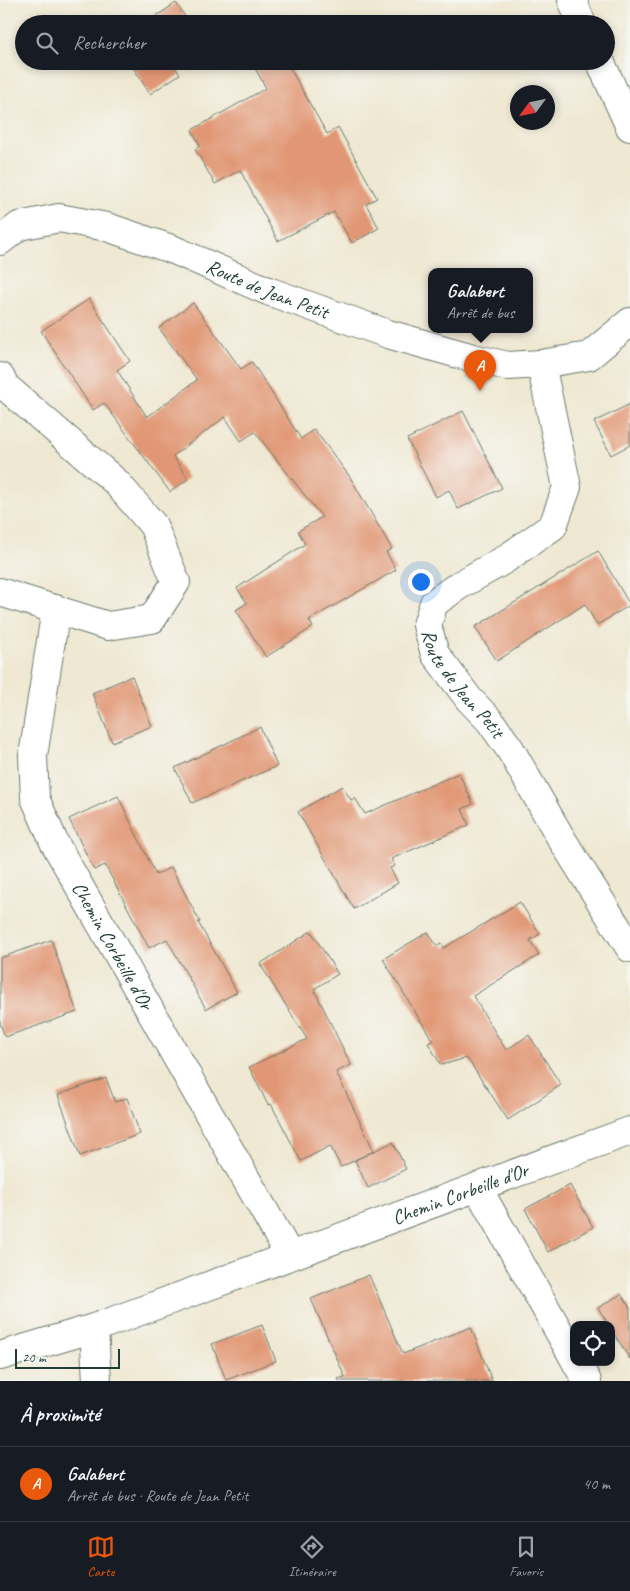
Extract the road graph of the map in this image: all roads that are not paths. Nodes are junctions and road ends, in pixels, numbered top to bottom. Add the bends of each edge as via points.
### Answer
1 (572, 0) edge
2 (578, 15) edge
3 (604, 70) edge
4 (630, 127) edge
5 (0, 240) edge
6 (630, 322) edge
7 (541, 364) junction
8 (0, 377) edge
9 (0, 592) edge
10 (56, 609) junction
11 (630, 948) edge
12 (630, 1131) edge
13 (477, 1187) junction
14 (290, 1256) junction
15 (94, 1328) junction
16 (570, 1351) edge
17 (0, 1356) edge
18 (578, 1366) edge
19 (98, 1381) edge
20 (587, 1381) edge

1 - 2 street
3 - 4 street
5 - 7 street, Route de Jean Petit via 19,226 59,218 107,227 174,250 268,291 388,334 508,366
6 - 7 street, Route de Jean Petit via 590,356
7 - 11 street, Route de Jean Petit via 567,487 553,526 434,603 427,626 434,654 510,749
8 - 10 street via 6,387 116,482 153,525 176,582 152,619 108,626
9 - 10 street
10 - 14 street, Chemin Corbeille d'Or via 32,756 35,798 54,842
12 - 13 street, Chemin Corbeille d'Or
13 - 14 street, Chemin Corbeille d'Or
13 - 16 street
14 - 15 street, Chemin Corbeille d'Or
15 - 17 street, Chemin Corbeille d'Or
15 - 19 street
18 - 20 street

